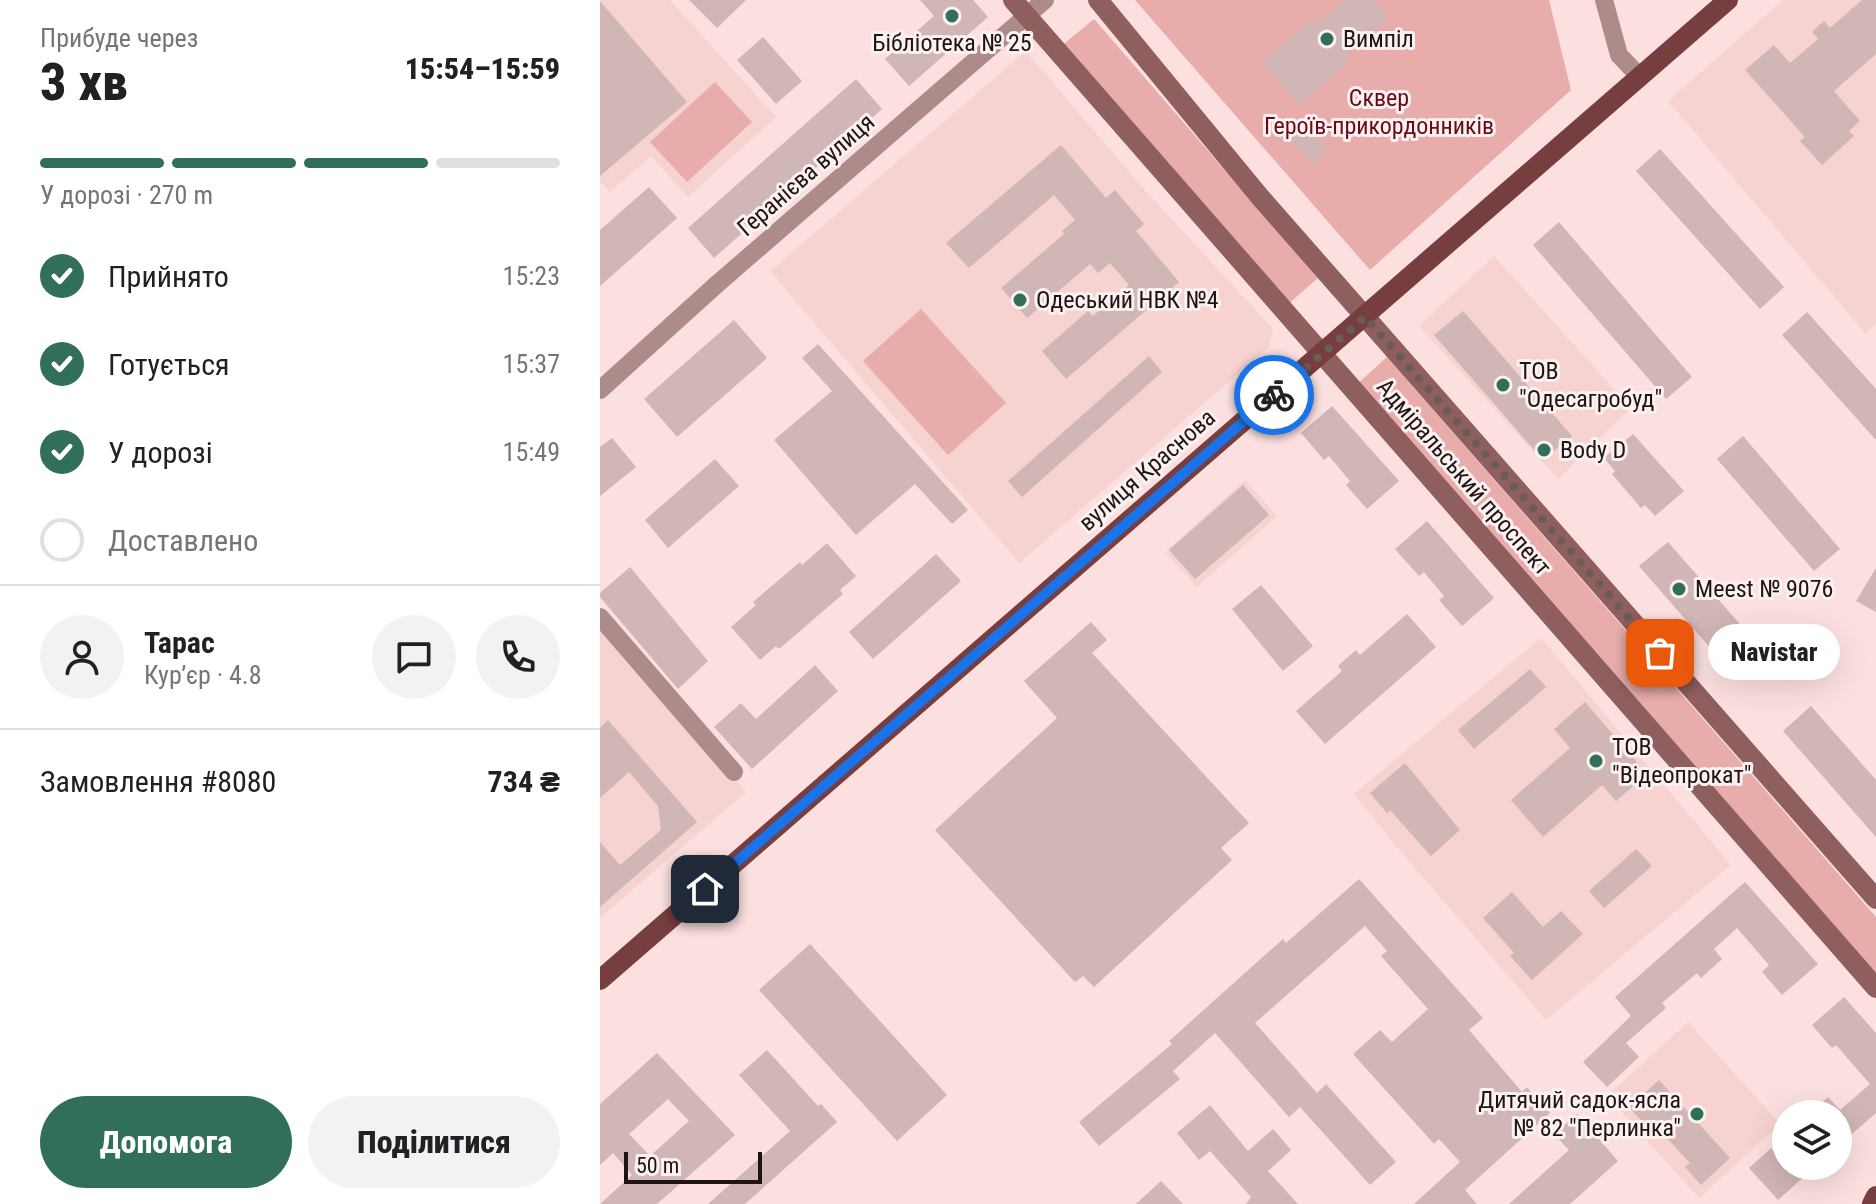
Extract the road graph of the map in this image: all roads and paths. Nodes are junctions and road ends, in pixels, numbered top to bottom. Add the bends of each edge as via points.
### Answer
1 (1013, 0) edge
2 (1045, 0) edge
3 (1098, 0) edge
4 (1604, 0) edge
5 (1728, 0) edge
6 (1027, 16) junction
7 (1640, 77) junction
8 (1365, 317) junction
9 (1321, 354) junction
10 (600, 390) edge
11 (600, 617) edge
12 (734, 772) dead end
13 (1876, 899) edge
14 (600, 980) edge
15 (1876, 988) edge
16 (1876, 1196) edge
17 (1872, 1204) edge

1 - 6 main road, Адміральський проспект
2 - 6 street, Геранієва вулиця
3 - 8 main road, Адміральський проспект
4 - 7 street via 1619,55
5 - 7 main road, вулиця Краснова
6 - 9 main road, Адміральський проспект
6 - 10 street, Геранієва вулиця
7 - 8 main road, вулиця Краснова
8 - 9 main road, вулиця Краснова
8 - 13 main road, Адміральський проспект
9 - 14 main road, вулиця Краснова
9 - 15 main road, Адміральський проспект
11 - 12 street
16 - 17 main road

